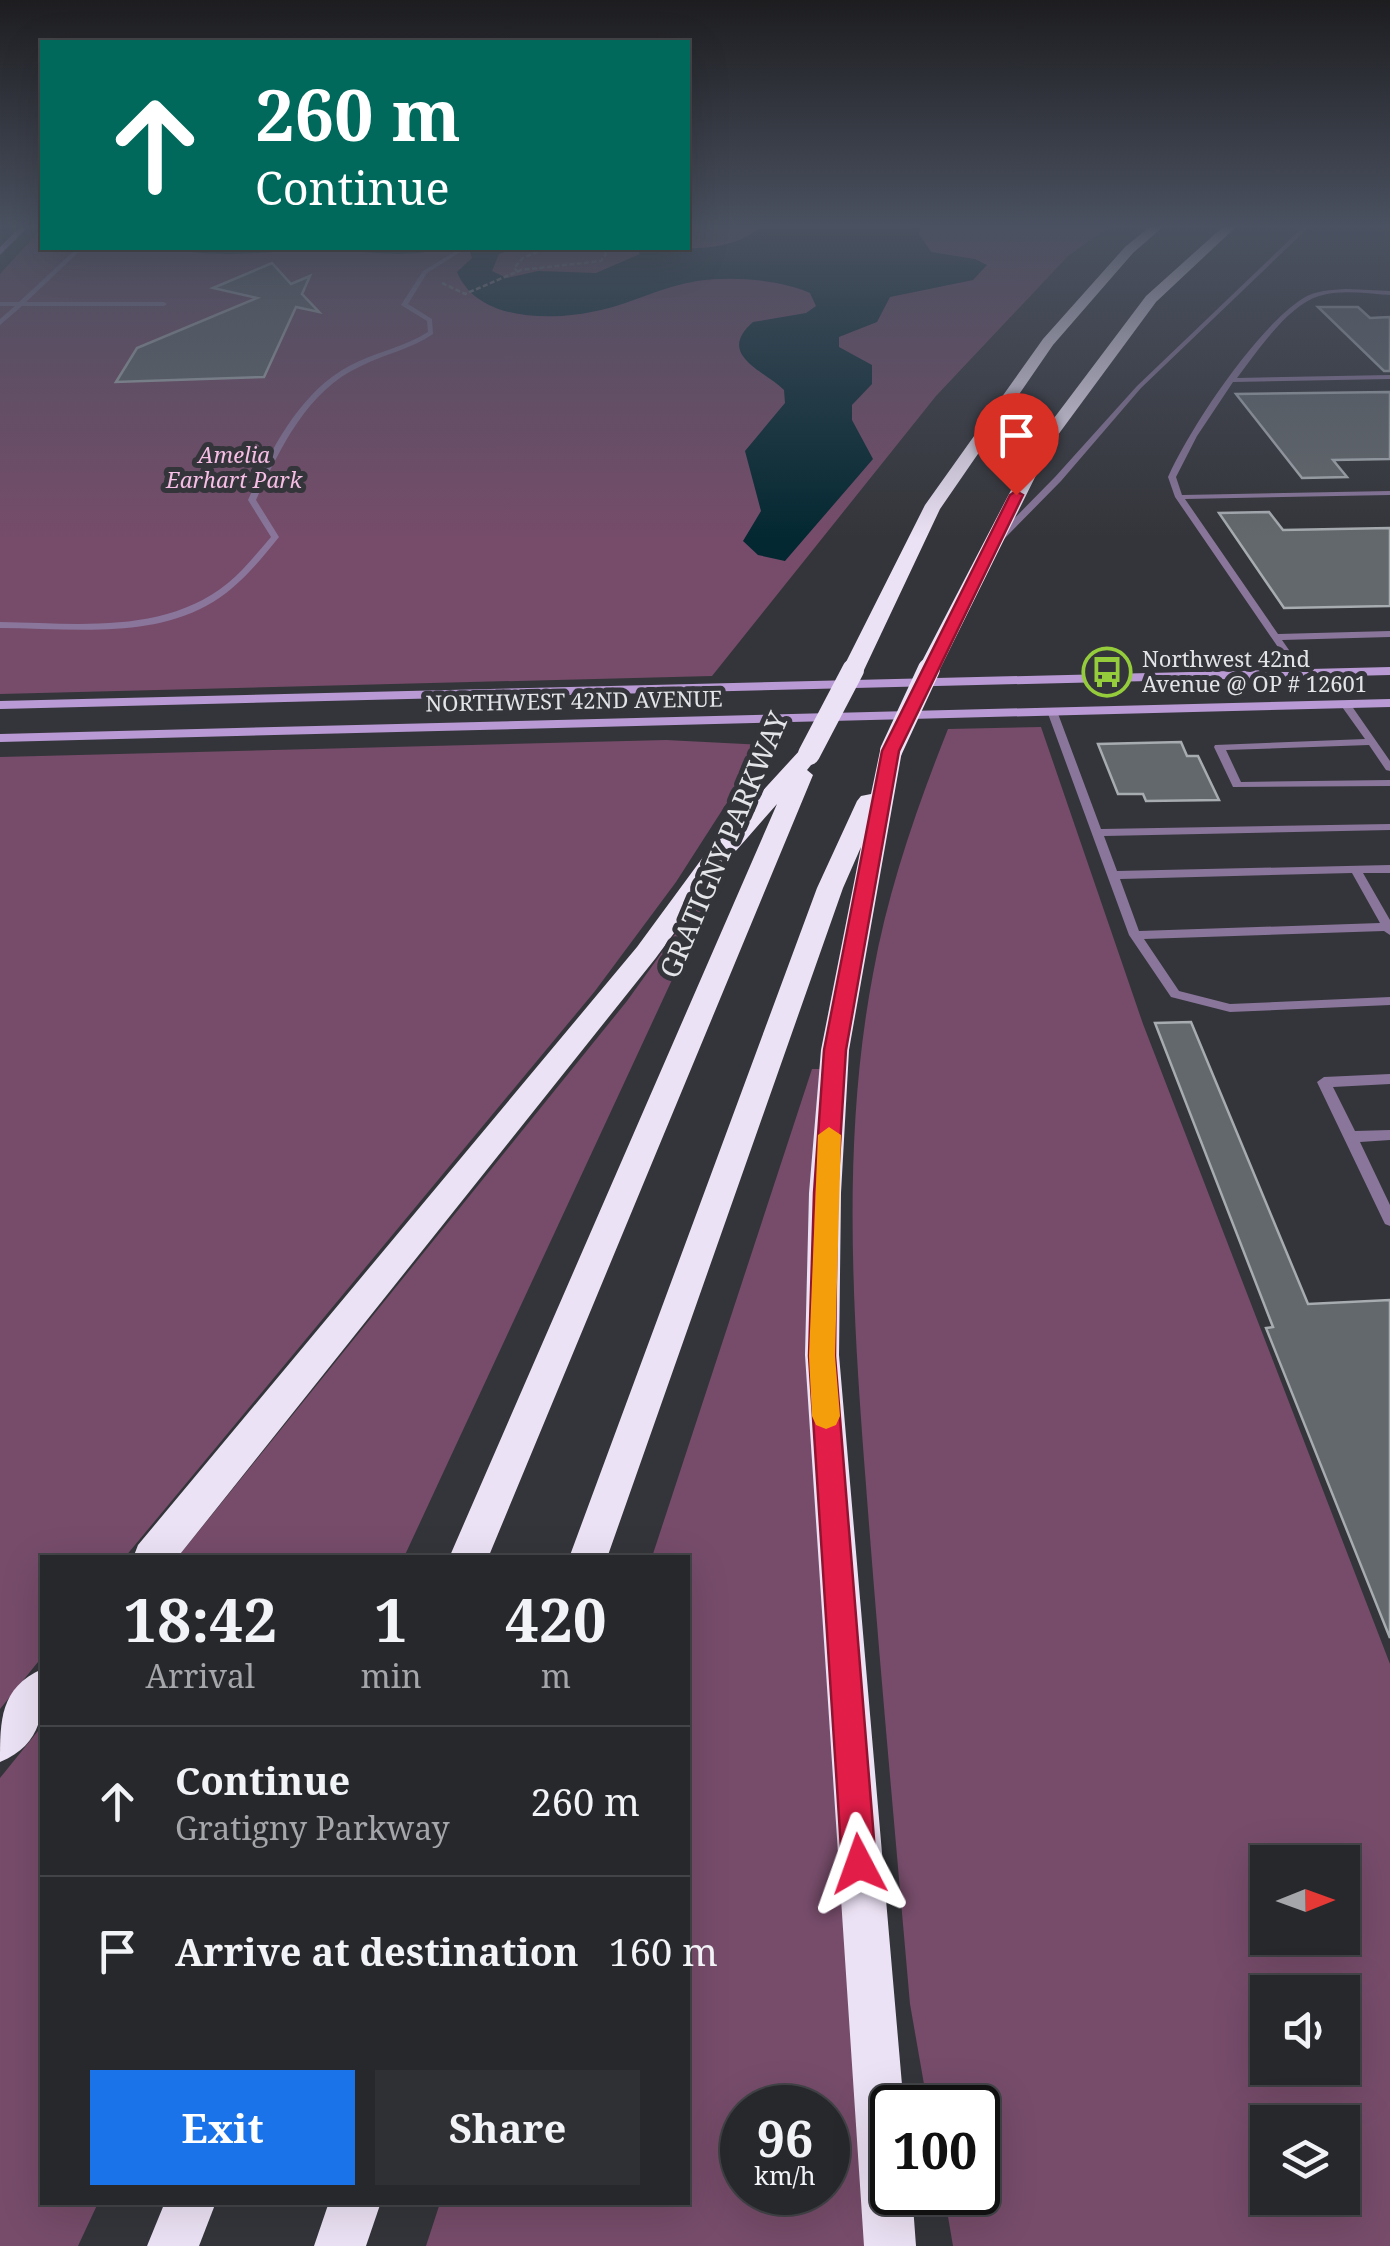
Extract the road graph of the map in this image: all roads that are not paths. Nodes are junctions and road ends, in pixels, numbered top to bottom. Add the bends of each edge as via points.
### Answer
1 (431, 330) edge
2 (1059, 330) edge
3 (1128, 330) edge
4 (1199, 330) edge
5 (1275, 330) edge
6 (1390, 377) edge
7 (1234, 380) junction
8 (1390, 493) edge
9 (1179, 497) junction
10 (988, 549) junction
11 (0, 624) edge
12 (1390, 634) edge
13 (1278, 637) junction
14 (1390, 671) edge
15 (1323, 672) junction
16 (1300, 673) junction
17 (1390, 703) edge
18 (1345, 704) junction
19 (0, 705) edge
20 (1052, 712) junction
21 (0, 738) edge
22 (1372, 742) junction
23 (890, 751) junction
24 (809, 754) junction
25 (1390, 768) edge
26 (1390, 783) edge
27 (1390, 827) edge
28 (1096, 833) junction
29 (1390, 868) edge
30 (1354, 870) junction
31 (1114, 875) junction
32 (1389, 928) edge
33 (1136, 935) junction
34 (1390, 1001) edge
35 (1390, 1080) edge
36 (1390, 1135) edge
37 (1350, 1136) junction
38 (1385, 1198) edge
39 (1390, 1220) edge
40 (154, 1555) edge
41 (469, 1555) edge
42 (589, 1555) edge
43 (40, 1692) edge
44 (0, 1741) edge
45 (190, 2205) edge
46 (355, 2205) edge
47 (173, 2246) edge
48 (340, 2246) edge
49 (890, 2246) edge

1 - 11 lane via 411,348 347,370 314,398 252,500 276,537 226,590 172,619
2 - 24 highway, GRATIGNY PARKWAY, bridge via 931,509
3 - 10 highway via 1044,442
4 - 10 lane
5 - 7 lane
6 - 7 lane
7 - 9 lane via 1174,470
8 - 9 lane
9 - 13 lane
10 - 23 highway, bridge
12 - 13 lane
13 - 16 lane
14 - 15 main road, NORTHWEST 42ND AVENUE
15 - 16 main road, NORTHWEST 42ND AVENUE
15 - 18 main road
16 - 19 main road, NORTHWEST 42ND AVENUE
17 - 18 main road, NORTHWEST 42ND AVENUE
18 - 20 main road, NORTHWEST 42ND AVENUE
18 - 22 lane
20 - 21 main road, NORTHWEST 42ND AVENUE
20 - 28 lane
22 - 25 lane
22 - 26 lane via 1219,747 1238,784
23 - 42 highway via 830,888
23 - 49 highway via 835,1050 822,1356
24 - 40 highway via 718,855 634,969
24 - 41 highway, GRATIGNY PARKWAY
27 - 28 lane
28 - 31 lane
29 - 30 lane
30 - 31 lane
30 - 32 lane
31 - 33 lane
32 - 33 lane
33 - 34 lane via 1176,994 1230,1008
35 - 37 lane via 1324,1082
36 - 37 lane
37 - 38 lane
38 - 39 lane
43 - 44 highway
45 - 47 highway
46 - 48 highway

